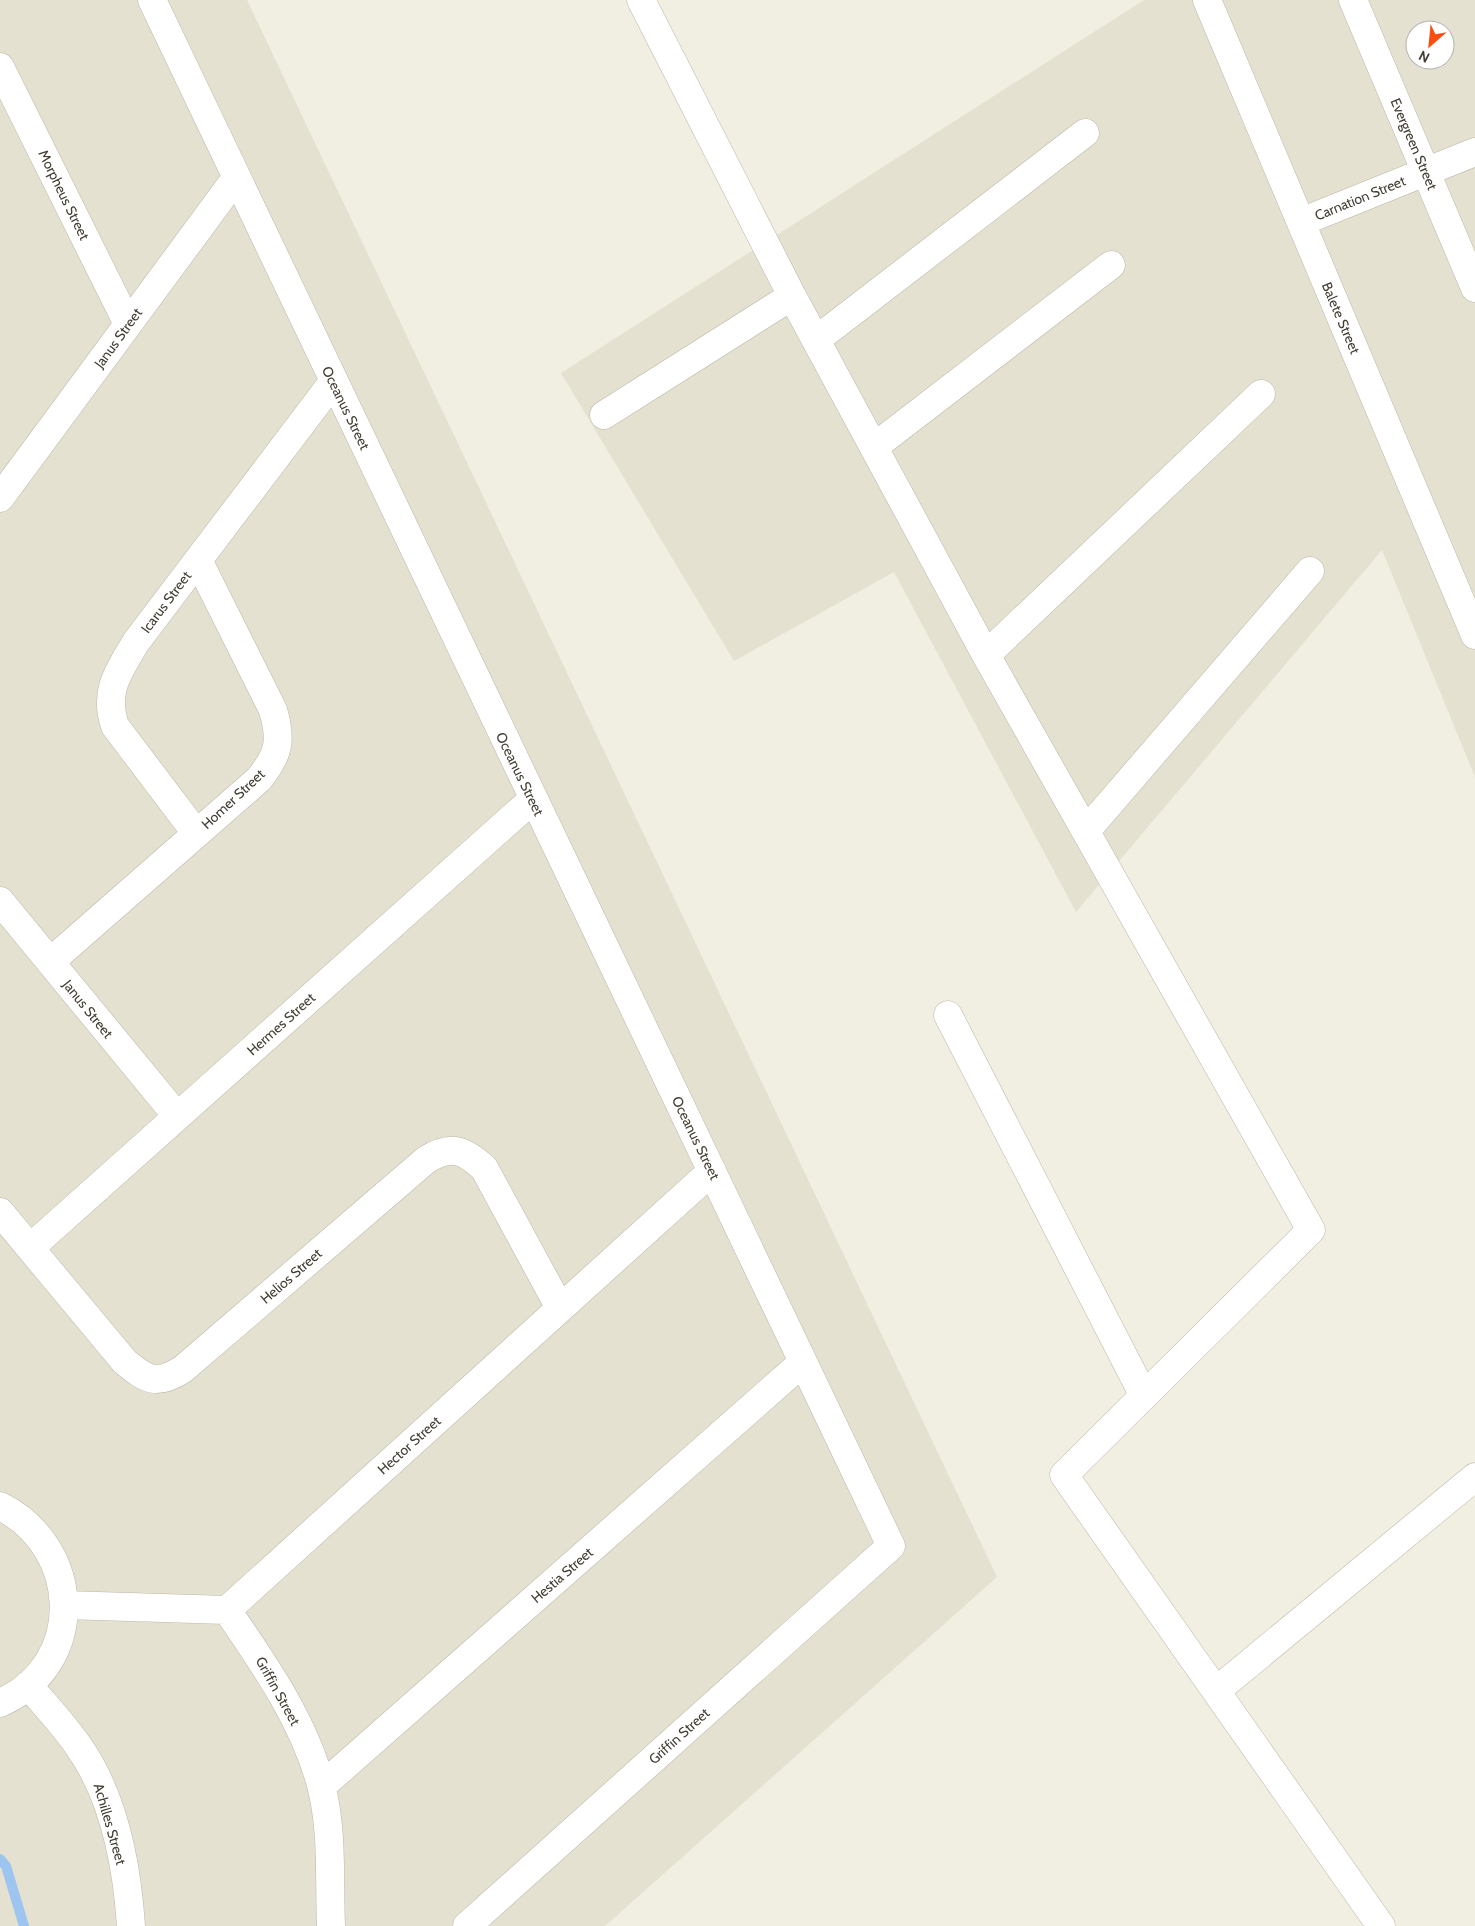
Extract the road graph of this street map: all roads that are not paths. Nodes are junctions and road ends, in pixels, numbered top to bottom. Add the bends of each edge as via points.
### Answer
1 (152, 0) edge
2 (641, 0) edge
3 (1207, 0) edge
4 (1352, 0) edge
5 (0, 67) edge
6 (1085, 133) dead end
7 (1475, 152) edge
8 (1426, 172) junction
9 (236, 178) junction
10 (1301, 222) junction
11 (1111, 265) dead end
12 (1475, 288) edge
13 (792, 296) junction
14 (128, 324) junction
15 (816, 340) junction
16 (333, 382) junction
17 (1262, 394) dead end
18 (604, 414) dead end
19 (874, 447) junction
20 (2, 488) edge
21 (198, 560) junction
22 (1310, 571) dead end
23 (1475, 635) edge
24 (986, 655) junction
25 (532, 800) junction
26 (1086, 832) junction
27 (196, 833) junction
28 (0, 901) edge
29 (50, 962) junction
30 (948, 1015) dead end
31 (177, 1116) junction
32 (712, 1171) junction
33 (0, 1212) edge
34 (30, 1248) junction
35 (560, 1308) junction
36 (802, 1363) junction
37 (1144, 1396) junction
38 (1475, 1477) edge
39 (0, 1506) edge
40 (891, 1546) joint
41 (65, 1605) junction
42 (227, 1610) junction
43 (28, 1685) junction
44 (1216, 1691) junction
45 (0, 1703) edge
46 (322, 1786) junction
47 (130, 1926) edge
48 (331, 1926) edge
49 (468, 1926) edge
50 (1381, 1926) edge

1 - 9 street, Oceanus Street
2 - 13 street
3 - 10 street, Balete Street
4 - 8 street, Evergreen Street
5 - 14 street, Morpheus Street
6 - 15 street
7 - 8 street, Carnation Street
8 - 10 street, Carnation Street
8 - 12 street, Evergreen Street
9 - 14 street, Janus Street
9 - 16 street, Oceanus Street
10 - 23 street, Balete Street
11 - 19 street
13 - 15 street
13 - 18 street
14 - 20 street, Janus Street
15 - 19 street
16 - 21 street, Icarus Street
16 - 25 street, Oceanus Street
17 - 24 street
19 - 24 street
21 - 27 street, Homer Street via 273,710 278,726 278,748 259,779
21 - 27 street, Icarus Street via 136,642 110,695 110,711 115,726
22 - 26 street
24 - 26 street
25 - 31 street, Hermes Street
25 - 32 street, Oceanus Street
26 - 37 street via 1311,1230
27 - 29 street, Homer Street
28 - 29 street, Janus Street
29 - 31 street, Janus Street
30 - 37 street
31 - 34 street, Hermes Street
32 - 35 street, Hector Street
32 - 36 street, Oceanus Street
33 - 34 street, Helios Street
34 - 35 street, Helios Street via 125,1362 154,1380 170,1378 426,1160 439,1152 454,1150 470,1156 484,1168
35 - 42 street, Hector Street
36 - 40 street, Oceanus Street
36 - 46 street, Hestia Street
37 - 44 street via 1064,1475
38 - 44 street
39 - 41 street via 31,1526 45,1543 56,1562
40 - 49 street, Griffin Street
41 - 42 street
41 - 43 street via 55,1648 44,1668
42 - 46 street, Griffin Street via 286,1703 310,1751
43 - 45 street
43 - 47 street, Achilles Street via 79,1747 98,1778 123,1864
44 - 50 street
46 - 48 street, Griffin Street via 331,1858

